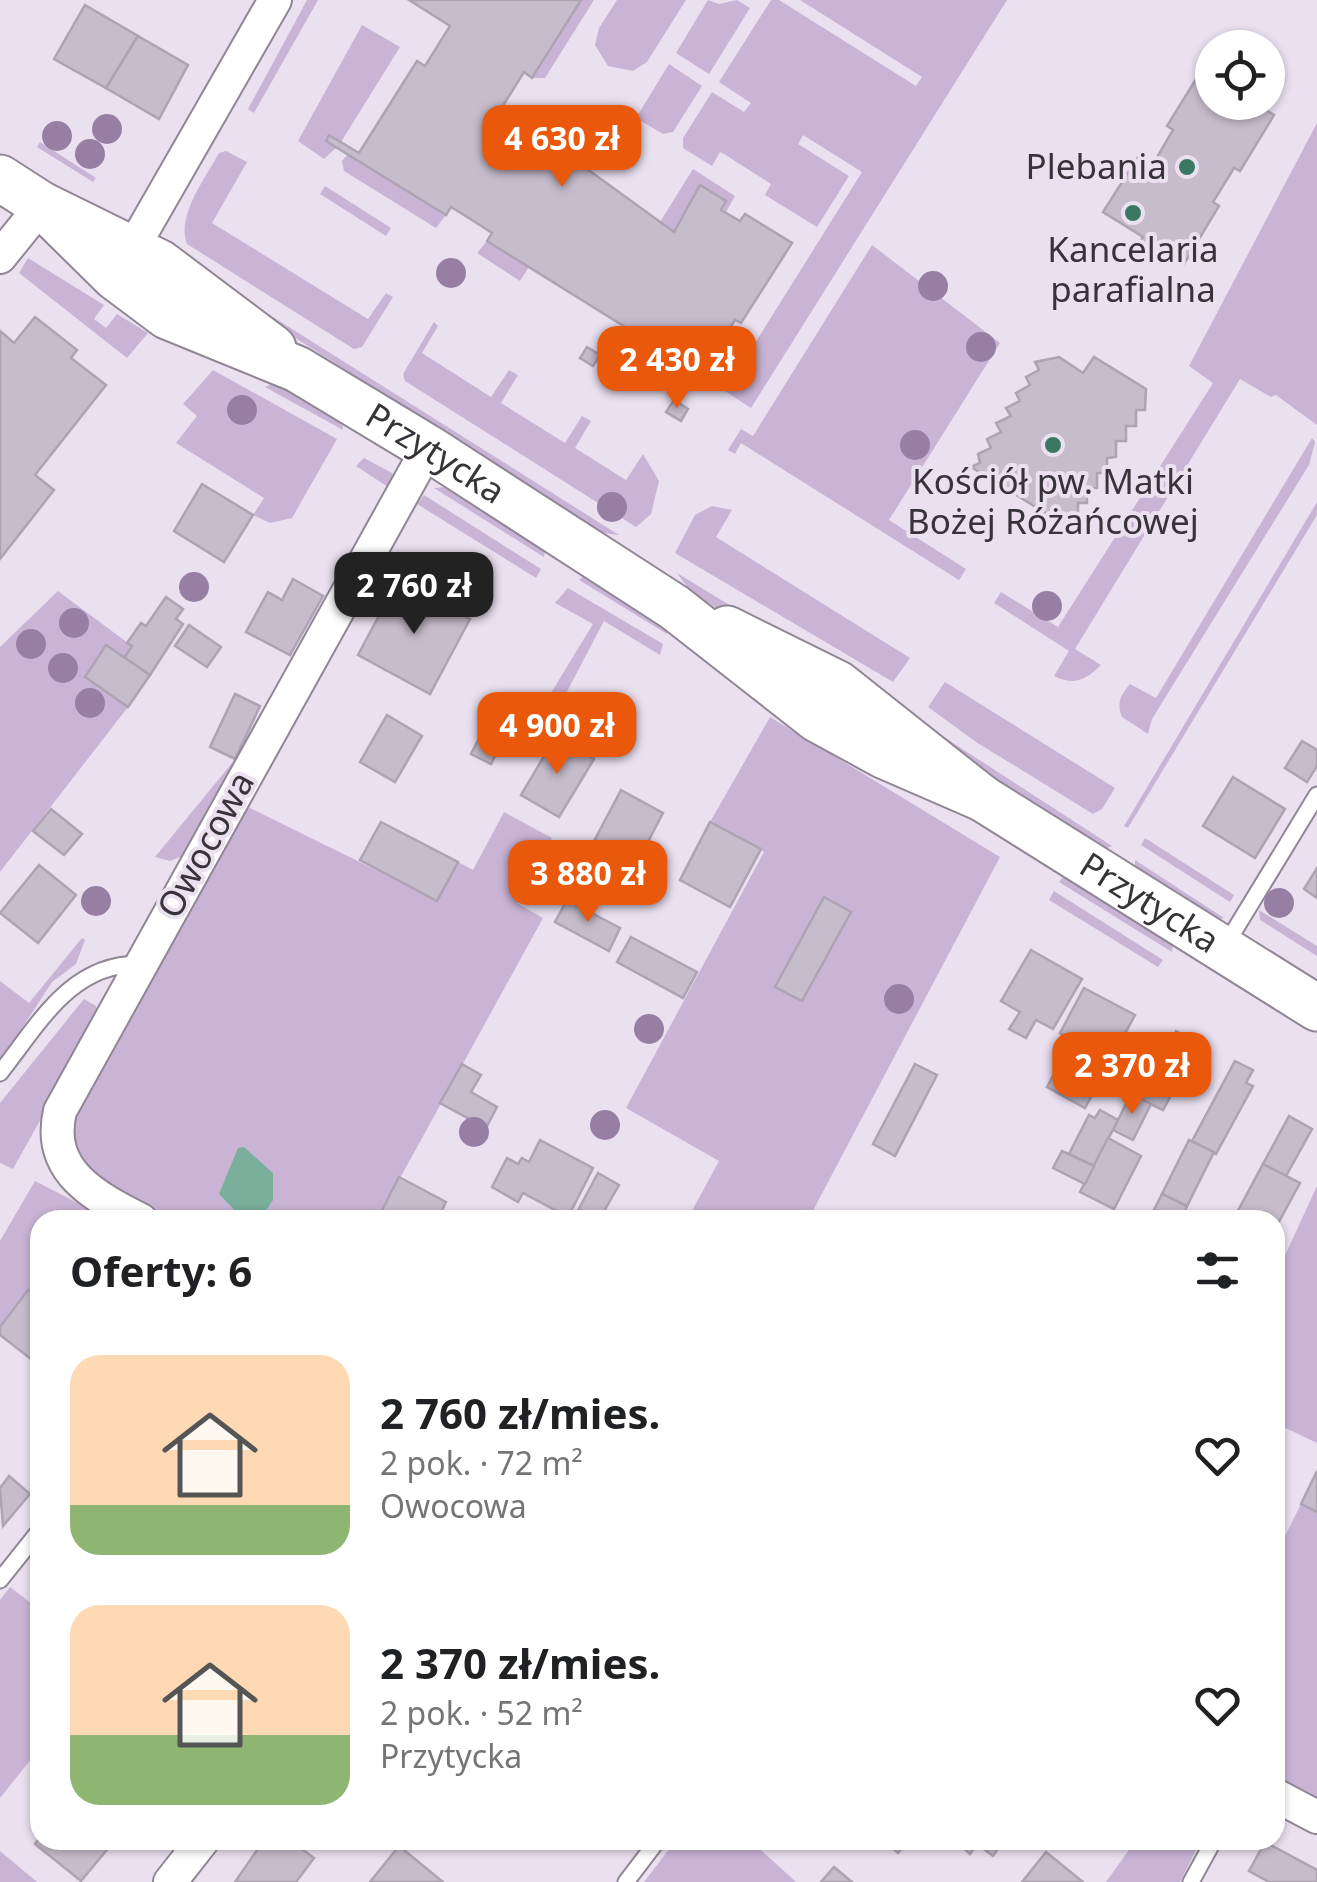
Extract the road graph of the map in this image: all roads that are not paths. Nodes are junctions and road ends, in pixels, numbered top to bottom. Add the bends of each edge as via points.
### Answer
1 (275, 0) edge
2 (0, 178) edge
3 (42, 205) junction
4 (0, 257) edge
5 (124, 262) junction
6 (428, 448) junction
7 (1317, 795) edge
8 (1223, 950) junction
9 (140, 964) junction
10 (1317, 1008) edge
11 (0, 1073) edge
12 (124, 1210) edge
13 (30, 1542) edge
14 (0, 1580) edge
15 (1285, 1800) edge
16 (1317, 1817) edge
17 (195, 1850) edge
18 (650, 1850) edge
19 (1209, 1850) edge
20 (170, 1882) edge
21 (626, 1882) edge
22 (1191, 1882) edge

1 - 5 street
2 - 3 main road, Przytycka
3 - 4 street
3 - 5 main road, Przytycka
5 - 6 main road, Przytycka via 229,310 297,369
6 - 8 main road, Przytycka via 674,606 838,684 982,798
6 - 9 street, Owocowa
7 - 8 lane
8 - 10 main road, Przytycka
9 - 11 lane via 114,964 78,980
9 - 12 street, Owocowa via 67,1094 56,1142 78,1183
13 - 14 lane
15 - 16 street
17 - 20 street
18 - 21 lane
19 - 22 lane

